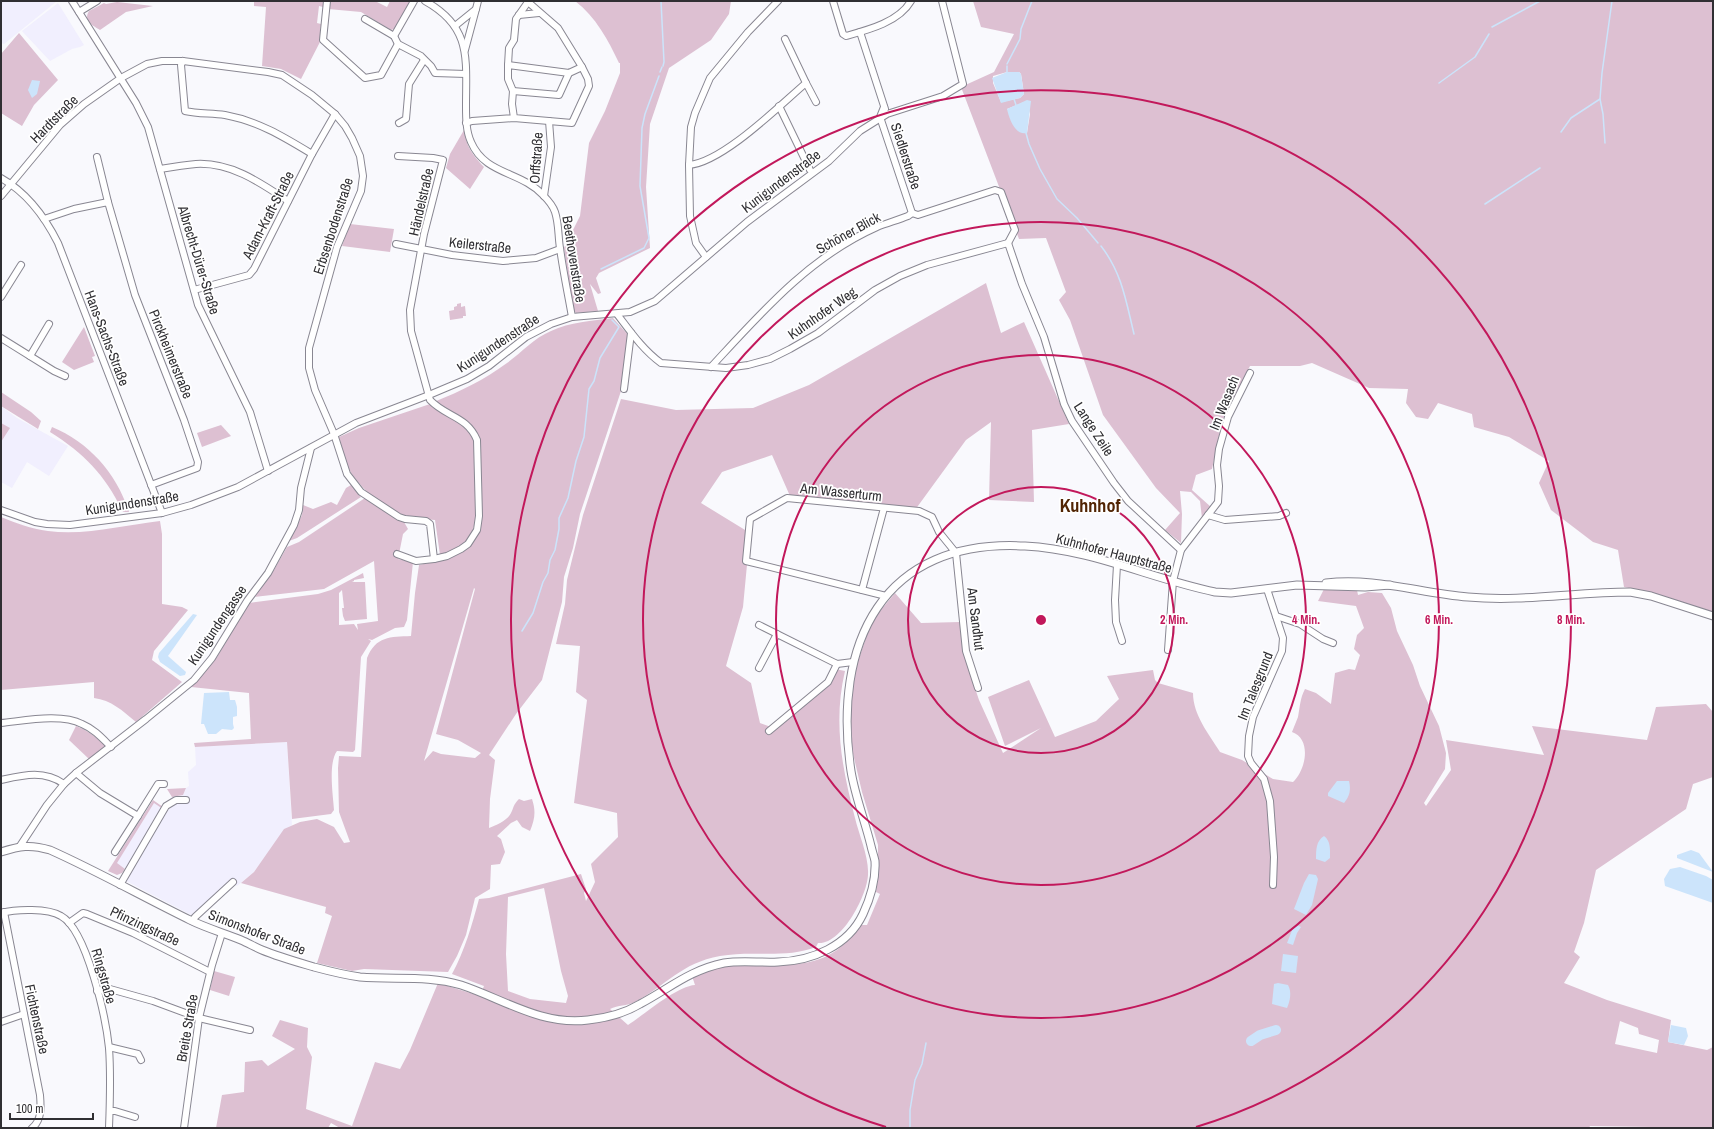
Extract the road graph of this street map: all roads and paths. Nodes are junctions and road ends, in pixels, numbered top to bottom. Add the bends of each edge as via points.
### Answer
1 (72, 1) edge
2 (97, 1) edge
3 (327, 1) edge
4 (414, 1) edge
5 (425, 1) edge
6 (478, 1) edge
7 (777, 1) edge
8 (833, 1) edge
9 (910, 1) edge
10 (942, 1) edge
11 (527, 2) edge
12 (476, 9) junction
13 (79, 12) junction
14 (539, 13) junction
15 (519, 15) junction
16 (365, 19) dead end
17 (455, 26) junction
18 (860, 32) junction
19 (394, 36) junction
20 (785, 39) dead end
21 (398, 44) junction
22 (465, 50) junction
23 (424, 60) junction
24 (183, 61) junction
25 (508, 65) junction
26 (582, 67) junction
27 (569, 73) junction
28 (466, 74) junction
29 (121, 78) junction
30 (806, 83) junction
31 (513, 91) junction
32 (816, 102) dead end
33 (779, 106) junction
34 (884, 107) junction
35 (334, 114) junction
36 (887, 114) junction
37 (880, 117) junction
38 (514, 118) junction
39 (549, 122) junction
40 (399, 123) dead end
41 (466, 123) junction
42 (312, 154) junction
43 (398, 156) dead end
44 (97, 157) dead end
45 (689, 165) junction
46 (160, 169) junction
47 (810, 170) dead end
48 (1, 178) edge
49 (11, 183) junction
50 (1, 196) edge
51 (544, 196) junction
52 (288, 201) junction
53 (108, 202) junction
54 (912, 213) junction
55 (44, 219) junction
56 (1008, 243) junction
57 (396, 244) dead end
58 (422, 248) junction
59 (560, 249) junction
60 (706, 257) junction
61 (21, 265) dead end
62 (194, 290) junction
63 (1, 296) edge
64 (617, 314) junction
65 (572, 317) junction
66 (49, 324) dead end
67 (631, 333) junction
68 (1, 338) edge
69 (30, 356) junction
70 (711, 367) junction
71 (1250, 373) dead end
72 (65, 376) dead end
73 (624, 389) dead end
74 (429, 395) junction
75 (334, 434) junction
76 (311, 448) junction
77 (268, 470) junction
78 (151, 485) junction
79 (884, 508) junction
80 (1, 510) edge
81 (162, 513) junction
82 (1286, 513) dead end
83 (1208, 515) junction
84 (1182, 550) junction
85 (956, 553) junction
86 (397, 554) dead end
87 (434, 559) junction
88 (1117, 565) junction
89 (1174, 582) junction
90 (1310, 585) junction
91 (1390, 585) junction
92 (1267, 589) junction
93 (862, 590) junction
94 (886, 596) junction
95 (1276, 616) junction
96 (1713, 616) edge
97 (759, 625) dead end
98 (777, 634) junction
99 (1122, 641) dead end
100 (1333, 643) dead end
101 (1168, 650) dead end
102 (853, 662) junction
103 (837, 664) junction
104 (759, 668) dead end
105 (978, 688) dead end
106 (846, 712) joint
107 (1, 723) edge
108 (769, 731) dead end
109 (111, 747) junction
110 (76, 773) junction
111 (1, 780) edge
112 (64, 784) junction
113 (164, 784) dead end
114 (186, 800) dead end
115 (138, 816) junction
116 (20, 846) junction
117 (1, 852) edge
118 (114, 852) dead end
119 (233, 882) dead end
120 (120, 885) junction
121 (1273, 885) dead end
122 (3, 913) edge
123 (192, 921) junction
124 (69, 923) junction
125 (222, 933) junction
126 (210, 972) junction
127 (97, 991) junction
128 (24, 1014) junction
129 (199, 1018) junction
130 (1, 1022) edge
131 (250, 1030) dead end
132 (108, 1047) junction
133 (142, 1060) dead end
134 (110, 1111) junction
135 (135, 1117) dead end
136 (32, 1128) edge
137 (109, 1128) edge
138 (184, 1128) edge

1 - 13 street, Albrecht-Dürer-Straße
2 - 13 street
3 - 21 street via 322,40 365,78 382,75
4 - 19 street
5 - 17 street, Beethovenstraße via 440,10
6 - 12 street
7 - 45 street via 710,78 691,127
8 - 18 street via 843,34 846,36
9 - 18 street via 901,13
10 - 36 street, Kunigundenstraße via 963,84 943,96
11 - 14 street
11 - 15 street
12 - 17 street
12 - 22 street
13 - 29 street, Albrecht-Dürer-Straße
14 - 15 street
14 - 26 street via 558,28
15 - 25 street via 516,19 514,40 509,48
16 - 19 street
17 - 22 street, Beethovenstraße
18 - 34 street, Siedlerstraße
19 - 21 street
20 - 30 street
21 - 23 street
22 - 28 street, Beethovenstraße
23 - 28 street via 435,73
23 - 40 street via 409,84 406,119
24 - 29 street, Erbsenbodenstraße via 162,60 147,64
24 - 35 street, Erbsenbodenstraße via 282,75 307,91
24 - 42 street via 185,110 224,115 256,123
25 - 27 street
25 - 31 street via 508,79
26 - 27 street
26 - 39 street via 588,79 588,86 572,123
27 - 31 street via 559,95
28 - 41 street, Beethovenstraße
29 - 46 street, Albrecht-Dürer-Straße via 148,127
29 - 49 street, Hardtstraße via 84,104 60,126
30 - 32 street
30 - 33 street
31 - 38 street
33 - 45 street via 728,148 699,164
33 - 47 street
34 - 36 street, Siedlerstraße
34 - 37 street, Siedlerstraße
35 - 42 street, Adam-Kraft-Straße
35 - 75 street, Erbsenbodenstraße via 352,138 360,156 363,176 361,191 337,247 309,348 309,368 315,390
36 - 37 street, Kunigundenstraße
37 - 54 street, Siedlerstraße
37 - 60 street, Kunigundenstraße via 860,131 829,161 747,222
38 - 39 street
38 - 41 street
39 - 51 street, Orffstraße via 552,148
41 - 51 street, Beethovenstraße via 471,142 484,161 496,169 528,182
42 - 52 street, Adam-Kraft-Straße
43 - 58 street, Händelstraße via 444,160
44 - 53 street, Pirckheimerstraße
45 - 60 street via 692,228 696,243
46 - 52 street via 197,164 232,168
46 - 62 street, Albrecht-Dürer-Straße
48 - 49 street
49 - 50 street, Hardtstraße
49 - 55 street, Hans-Sachs-Straße
51 - 59 street, Beethovenstraße via 554,211
52 - 62 street, Adam-Kraft-Straße via 249,275
53 - 55 street
53 - 78 street, Pirckheimerstraße via 135,295 198,462 197,468
54 - 56 street, Schöner Blick via 918,215 998,190 1015,230
54 - 70 street, Schöner Blick via 856,238 803,274 766,308
55 - 78 street, Hans-Sachs-Straße via 70,271
56 - 70 street, Kuhnhofer Weg via 927,265 900,276 875,290 818,333 770,359 726,368
56 - 84 street, Lange Zeile via 1044,337 1064,404 1072,421 1128,501
57 - 58 street, Keilerstraße
58 - 59 street, Keilerstraße via 502,261 536,258
58 - 74 street via 410,310 411,332
59 - 65 street, Beethovenstraße
60 - 64 street, Kunigundenstraße via 655,301 636,310
61 - 63 street
62 - 77 street, Albrecht-Dürer-Straße via 204,319 250,412
64 - 65 street, Kunigundenstraße
64 - 67 street, Kuhnhofer Weg
65 - 74 street, Kunigundenstraße via 526,337 473,376
66 - 69 street
67 - 70 street, Kuhnhofer Weg via 661,363
67 - 73 street
68 - 69 street
69 - 72 street
71 - 83 street, Im Wasach via 1228,416 1217,465 1220,486 1218,502
74 - 75 street, Kunigundenstraße
74 - 87 street via 433,404 466,423 473,430 478,454 479,516 476,530 468,544 461,549
75 - 76 street, Kunigundenstraße
75 - 87 street, Erbsenbodenstraße via 347,474 361,492 399,517 426,521 430,524
76 - 77 street, Kunigundenstraße
76 - 109 street, Kunigundengasse via 294,525 268,573 247,601 212,658 194,680
77 - 81 street, Kunigundenstraße via 238,487
78 - 81 street, Hans-Sachs-Straße
79 - 85 street, Am Wasserturm via 919,511 932,517 939,532
79 - 93 street
79 - 93 street, Am Wasserturm via 787,498 750,519 746,562
80 - 81 street, Kunigundenstraße via 35,522 70,525
82 - 83 street via 1279,516 1225,520
83 - 84 street, Im Wasach
84 - 89 street
85 - 88 street, Kuhnhofer Hauptstraße via 981,547 1026,546 1089,557
85 - 94 street, Kuhnhofer Hauptstraße via 932,561 915,571
85 - 105 street, Am Sandhut via 966,651
86 - 87 street via 416,561
88 - 89 street, Kuhnhofer Hauptstraße
88 - 99 street via 1116,622
89 - 92 street, Kuhnhofer Hauptstraße via 1215,592
89 - 101 street
90 - 91 street, Kuhnhofer Hauptstraße
90 - 91 street via 1341,581
90 - 92 street, Kuhnhofer Hauptstraße
91 - 96 street via 1467,597 1495,598 1630,592
92 - 95 street, Im Talesgrund
93 - 94 street, Am Wasserturm
94 - 102 street, Kuhnhofer Hauptstraße via 861,636
95 - 100 street via 1300,624
95 - 121 street, Im Talesgrund via 1283,638 1282,651 1253,717 1248,756 1251,764 1264,779 1270,801
97 - 98 street
98 - 103 street
98 - 104 street
102 - 103 street
102 - 106 street, Kuhnhofer Hauptstraße
103 - 108 street via 828,682
106 - 125 street, Simonshofer Straße via 853,780 875,862 873,881 861,919 834,947 813,956 782,962 737,961 706,967 682,978 638,1006 618,1014 586,1020 551,1019 524,1011 461,985 424,978 362,977 312,966 261,950
107 - 109 street via 36,719 70,720 98,733
109 - 110 street, Kunigundengasse
110 - 112 street, Kunigundengasse
110 - 115 street via 100,793
111 - 112 street via 42,774 54,777
112 - 116 street, Kunigundengasse via 47,804
113 - 115 street via 158,784
114 - 120 street via 176,800 166,806
115 - 118 street
116 - 117 street, Simonshofer Straße
116 - 120 street, Simonshofer Straße via 50,850
119 - 123 street, Simonshofer Straße
120 - 123 street, Simonshofer Straße
122 - 124 street, Ringstraße via 32,910 52,913 62,916
122 - 128 street, Fichtenstraße
123 - 125 street, Simonshofer Straße
124 - 126 street, Pfinzingstraße via 83,913 87,914 133,933
124 - 127 street, Ringstraße via 86,952
125 - 126 street, Breite Straße
126 - 129 street, Breite Straße
127 - 129 street via 110,989
127 - 132 street, Ringstraße
128 - 130 street
128 - 136 street, Fichtenstraße via 40,1095 40,1113
129 - 131 street
129 - 138 street, Breite Straße
132 - 133 street via 138,1054
132 - 134 street, Ringstraße
134 - 135 street
134 - 137 street, Ringstraße

